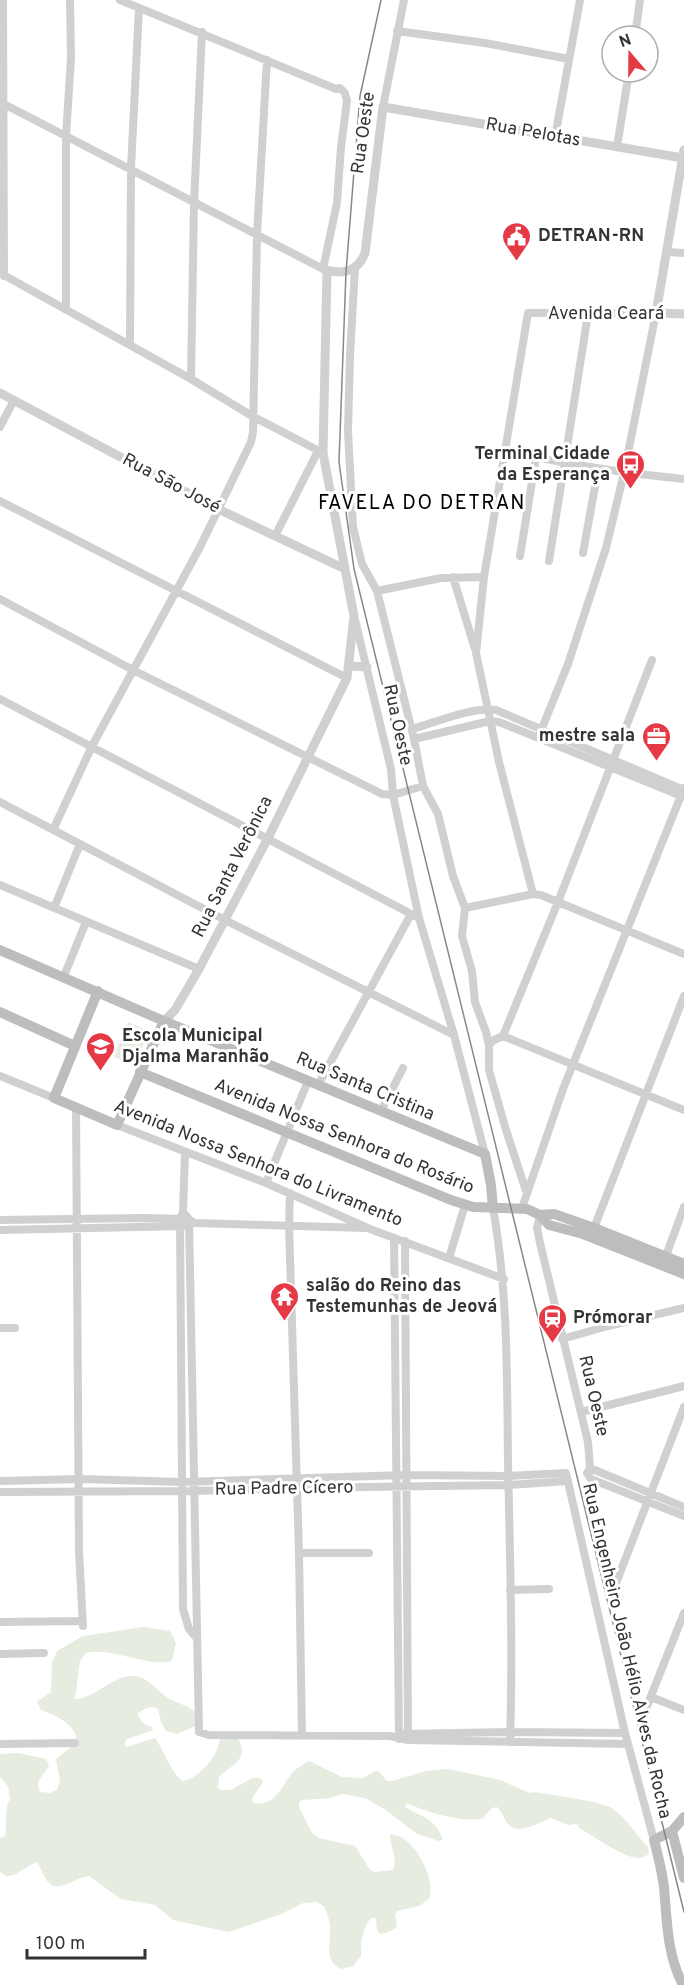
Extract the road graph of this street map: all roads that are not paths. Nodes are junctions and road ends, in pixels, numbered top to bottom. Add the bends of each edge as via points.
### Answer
1 (3, 0) edge
2 (70, 0) edge
3 (120, 0) edge
4 (404, 0) edge
5 (580, 0) edge
6 (640, 0) edge
7 (139, 8) junction
8 (637, 24) edge
9 (397, 30) junction
10 (202, 32) junction
11 (569, 59) junction
12 (267, 60) junction
13 (627, 84) edge
14 (2, 103) edge
15 (383, 107) junction
16 (66, 136) junction
17 (555, 137) junction
18 (617, 147) junction
19 (683, 154) edge
20 (131, 168) junction
21 (680, 193) edge
22 (194, 203) junction
23 (257, 234) junction
24 (666, 252) junction
25 (684, 253) edge
26 (355, 268) junction
27 (325, 270) junction
28 (2, 274) edge
29 (66, 308) junction
30 (656, 313) junction
31 (588, 314) junction
32 (684, 314) edge
33 (130, 344) junction
34 (191, 378) junction
35 (0, 393) edge
36 (14, 400) junction
37 (252, 416) junction
38 (0, 427) edge
39 (506, 450) junction
40 (321, 452) junction
41 (537, 458) junction
42 (564, 464) junction
43 (598, 470) junction
44 (624, 473) junction
45 (684, 478) edge
46 (0, 501) edge
47 (218, 509) junction
48 (275, 536) junction
49 (583, 553) dead end
50 (520, 556) dead end
51 (549, 561) dead end
52 (345, 569) junction
53 (453, 577) junction
54 (484, 577) junction
55 (177, 591) junction
56 (377, 591) junction
57 (0, 599) edge
58 (354, 616) junction
59 (476, 653) junction
60 (652, 660) dead end
61 (349, 666) junction
62 (367, 667) junction
63 (133, 670) junction
64 (347, 678) junction
65 (0, 699) edge
66 (487, 709) junction
67 (490, 721) junction
68 (412, 729) junction
69 (542, 729) junction
70 (538, 738) junction
71 (414, 739) junction
72 (92, 746) junction
73 (307, 757) junction
74 (610, 764) junction
75 (423, 786) junction
76 (683, 792) edge
77 (393, 795) junction
78 (1, 804) edge
79 (53, 830) junction
80 (268, 838) junction
81 (80, 844) junction
82 (0, 885) edge
83 (533, 894) junction
84 (558, 902) junction
85 (54, 908) junction
86 (465, 908) junction
87 (411, 914) junction
88 (419, 918) junction
89 (225, 920) junction
90 (86, 922) junction
91 (627, 931) junction
92 (0, 950) edge
93 (684, 954) edge
94 (199, 969) junction
95 (64, 976) junction
96 (98, 991) junction
97 (369, 992) junction
98 (684, 996) edge
99 (0, 1012) edge
100 (164, 1021) junction
101 (454, 1035) junction
102 (503, 1036) junction
103 (492, 1042) junction
104 (75, 1046) junction
105 (573, 1065) junction
106 (403, 1068) dead end
107 (140, 1072) junction
108 (0, 1076) edge
109 (313, 1083) junction
110 (645, 1095) junction
111 (54, 1098) junction
112 (76, 1107) junction
113 (684, 1110) edge
114 (381, 1111) junction
115 (117, 1125) junction
116 (286, 1133) junction
117 (185, 1152) junction
118 (485, 1154) junction
119 (266, 1183) junction
120 (526, 1191) junction
121 (290, 1193) junction
122 (465, 1205) junction
123 (493, 1208) junction
124 (522, 1208) junction
125 (684, 1208) edge
126 (540, 1215) junction
127 (76, 1219) junction
128 (0, 1220) edge
129 (186, 1221) junction
130 (289, 1225) junction
131 (594, 1228) junction
132 (76, 1229) junction
133 (370, 1229) junction
134 (0, 1230) edge
135 (394, 1238) junction
136 (405, 1241) junction
137 (449, 1258) junction
138 (664, 1261) junction
139 (684, 1264) edge
140 (684, 1274) edge
141 (504, 1280) junction
142 (684, 1308) edge
143 (0, 1328) edge
144 (15, 1328) dead end
145 (562, 1339) junction
146 (181, 1363) junction
147 (191, 1363) junction
148 (684, 1386) edge
149 (684, 1407) edge
150 (581, 1412) junction
151 (590, 1468) junction
152 (564, 1473) joint
153 (397, 1475) junction
154 (406, 1475) junction
155 (297, 1478) junction
156 (80, 1479) junction
157 (509, 1480) junction
158 (0, 1481) edge
159 (194, 1481) junction
160 (568, 1481) junction
161 (182, 1482) junction
162 (397, 1486) junction
163 (406, 1486) junction
164 (297, 1488) junction
165 (80, 1490) junction
166 (182, 1491) junction
167 (194, 1491) junction
168 (0, 1492) edge
169 (649, 1497) junction
170 (684, 1507) edge
171 (684, 1516) edge
172 (299, 1553) junction
173 (369, 1553) dead end
174 (549, 1589) dead end
175 (510, 1590) junction
176 (613, 1591) dead end
177 (684, 1613) edge
178 (0, 1622) edge
179 (196, 1637) junction
180 (44, 1653) dead end
181 (0, 1654) edge
182 (651, 1697) junction
183 (647, 1706) dead end
184 (684, 1710) edge
185 (510, 1732) junction
186 (625, 1733) junction
187 (302, 1736) junction
188 (404, 1737) junction
189 (510, 1742) junction
190 (0, 1743) edge
191 (75, 1743) dead end
192 (628, 1744) junction
193 (684, 1817) edge
194 (669, 1833) junction
195 (654, 1840) junction
196 (684, 1878) edge
197 (683, 1985) edge

1 - 14 street
2 - 16 street
3 - 7 street
4 - 9 street, Rua Oeste
5 - 11 street
6 - 8 street
7 - 10 street
7 - 20 street
9 - 11 street
9 - 15 street, Rua Oeste
10 - 12 street
10 - 22 street
11 - 17 street
12 - 23 street
12 - 27 street, Rua Oeste via 342,90 346,101 337,203
13 - 18 street
14 - 16 street
14 - 28 street
15 - 17 street, Rua Pelotas
15 - 26 street, Rua Oeste via 367,245
16 - 20 street
16 - 29 street
17 - 18 street, Rua Pelotas
18 - 19 street, Rua Pelotas
19 - 21 street
20 - 22 street
20 - 33 street
21 - 24 street
22 - 23 street
22 - 34 street
23 - 27 street
23 - 37 street
24 - 25 street
24 - 30 street
26 - 27 street via 336,273
26 - 56 street, Rua Oeste via 348,431 351,509 362,564
27 - 40 street, Rua Oeste
28 - 29 street
29 - 33 street
30 - 31 street, Avenida Ceará
30 - 32 street, Avenida Ceará
30 - 44 street
31 - 39 street, Avenida Ceará via 528,313
31 - 42 street
33 - 34 street
34 - 37 street
35 - 36 street, Rua São José
36 - 38 street
36 - 47 street, Rua São José
37 - 40 street
37 - 47 street via 248,450
39 - 41 street
39 - 54 street
40 - 48 street
40 - 52 street, Rua Oeste
41 - 42 street
41 - 50 street
42 - 43 street
42 - 51 street
43 - 44 street
43 - 49 street
44 - 45 street
44 - 69 street via 600,569
46 - 55 street
47 - 48 street, Rua São José
47 - 55 street
48 - 52 street, Rua São José
52 - 58 street, Rua Oeste
53 - 54 street
53 - 56 street
53 - 59 street
54 - 59 street
55 - 63 street
55 - 64 street
56 - 68 street, Rua Oeste
57 - 63 street
58 - 61 street, Rua Santa Verônica
58 - 62 street, Rua Oeste
59 - 66 street
60 - 74 street
61 - 62 street
61 - 64 street, Rua Santa Verônica
62 - 77 street, Rua Oeste via 391,769
63 - 72 street
63 - 73 street
64 - 73 street, Rua Santa Verônica
65 - 72 street
66 - 67 street
66 - 68 street
66 - 69 street
67 - 70 street
67 - 71 street
67 - 83 street
68 - 71 street, Rua Oeste
69 - 70 street
69 - 74 street
70 - 74 street
71 - 75 street, Rua Oeste
72 - 79 street
72 - 80 street
73 - 77 street via 382,794
73 - 80 street, Rua Santa Verônica
74 - 76 street
74 - 84 street
75 - 77 street
75 - 86 street, Rua Oeste via 438,814 450,867
76 - 91 street
77 - 88 street, Rua Oeste
78 - 79 street
79 - 81 street
80 - 87 street
80 - 89 street, Rua Santa Verônica
81 - 85 street
81 - 89 street
82 - 85 street
83 - 84 street
83 - 86 street
84 - 91 street
84 - 102 street
85 - 90 street
86 - 103 street, Rua Oeste via 461,931 472,971 475,1002
87 - 88 street
87 - 97 street
88 - 101 street, Rua Oeste
89 - 94 street, Rua Santa Verônica
89 - 97 street
90 - 94 street
90 - 95 street
91 - 93 street
91 - 105 street
92 - 95 main road, Rua Santa Cristina
94 - 100 street, Rua Santa Verônica via 175,1011
95 - 96 main road, Rua Santa Cristina
96 - 100 main road, Rua Santa Cristina
96 - 104 main road
97 - 101 street
97 - 109 street
98 - 110 street
99 - 104 main road
100 - 107 main road, Rua Santa Verônica
100 - 109 main road, Rua Santa Cristina
101 - 118 street, Rua Oeste
102 - 103 street
102 - 105 street
103 - 120 street, Rua Oeste via 489,1070
104 - 111 main road
105 - 110 street
105 - 120 street
106 - 114 street
107 - 115 main road, Rua Santa Verônica
107 - 116 main road, Avenida Nossa Senhora do Rosário
108 - 111 street, Avenida Nossa Senhora do Livramento
109 - 114 main road, Rua Santa Cristina
109 - 116 street
110 - 113 street
110 - 131 street
111 - 112 main road, Avenida Nossa Senhora do Livramento
112 - 115 main road, Avenida Nossa Senhora do Livramento
112 - 127 street
114 - 118 main road, Rua Santa Cristina
115 - 117 street, Avenida Nossa Senhora do Livramento
116 - 119 street
116 - 122 main road, Avenida Nossa Senhora do Rosário
117 - 119 street, Avenida Nossa Senhora do Livramento
117 - 129 street
118 - 123 main road, Rua Oeste
119 - 121 street, Avenida Nossa Senhora do Livramento
120 - 124 street
121 - 130 street
121 - 133 street, Avenida Nossa Senhora do Livramento
122 - 123 main road, Avenida Nossa Senhora do Rosário
122 - 137 street
123 - 124 main road, Avenida Nossa Senhora do Rosário
123 - 141 street
124 - 126 main road, Avenida Nossa Senhora do Rosário
125 - 138 street
126 - 131 main road via 554,1214
126 - 138 main road via 549,1225
126 - 145 street, Rua Oeste via 537,1228
127 - 128 street
127 - 129 street
127 - 132 street
129 - 130 street
129 - 132 street
129 - 146 street
129 - 147 street
130 - 133 street
130 - 155 street
131 - 138 main road
132 - 134 street
132 - 156 street
133 - 135 street, Avenida Nossa Senhora do Livramento
135 - 136 street, Avenida Nossa Senhora do Livramento
135 - 153 street
136 - 137 street, Avenida Nossa Senhora do Livramento
136 - 154 street
137 - 141 street, Avenida Nossa Senhora do Livramento
138 - 139 main road
138 - 140 main road
141 - 157 street
142 - 145 street
143 - 144 street
145 - 150 street, Rua Oeste
146 - 147 street
146 - 161 street
147 - 159 street
148 - 150 street
149 - 169 street
150 - 151 street, Rua Oeste
151 - 169 street
151 - 169 street, Rua Oeste via 587,1473 591,1479
152 - 157 street, Rua Padre Cícero
152 - 160 street, Rua Engenheiro João Hélio Alves da Rocha
153 - 154 street, Rua Padre Cícero
153 - 155 street, Rua Padre Cícero
153 - 162 street
154 - 157 street, Rua Padre Cícero
154 - 163 street
155 - 159 street, Rua Padre Cícero
155 - 164 street
156 - 158 street, Rua Padre Cícero
156 - 161 street, Rua Padre Cícero
156 - 165 street
157 - 160 street, Rua Padre Cícero
157 - 163 street, Rua Padre Cícero
157 - 175 street
159 - 161 street, Rua Padre Cícero
159 - 167 street
160 - 186 street, Rua Engenheiro João Hélio Alves da Rocha
161 - 166 street
162 - 163 street, Rua Padre Cícero
162 - 164 street, Rua Padre Cícero
162 - 188 street
163 - 188 street
164 - 167 street, Rua Padre Cícero
164 - 172 street
165 - 166 street, Rua Padre Cícero
165 - 168 street, Rua Padre Cícero
165 - 178 street via 83,1623
166 - 167 street, Rua Padre Cícero
166 - 179 street via 183,1609 186,1623
167 - 179 street
169 - 170 street
169 - 171 street
169 - 176 street
172 - 173 street
172 - 187 street
174 - 175 street
175 - 185 street
177 - 182 street
179 - 187 street via 199,1732
180 - 181 street
182 - 183 street
182 - 184 street
185 - 186 street
185 - 188 street
185 - 189 street
186 - 192 street, Rua Engenheiro João Hélio Alves da Rocha
187 - 188 street
188 - 189 street
189 - 192 street
190 - 191 street
192 - 195 street, Rua Engenheiro João Hélio Alves da Rocha
193 - 194 main road
194 - 195 main road, Rua Engenheiro João Hélio Alves da Rocha
194 - 196 main road
195 - 197 main road, Rua Engenheiro João Hélio Alves da Rocha via 667,1935

